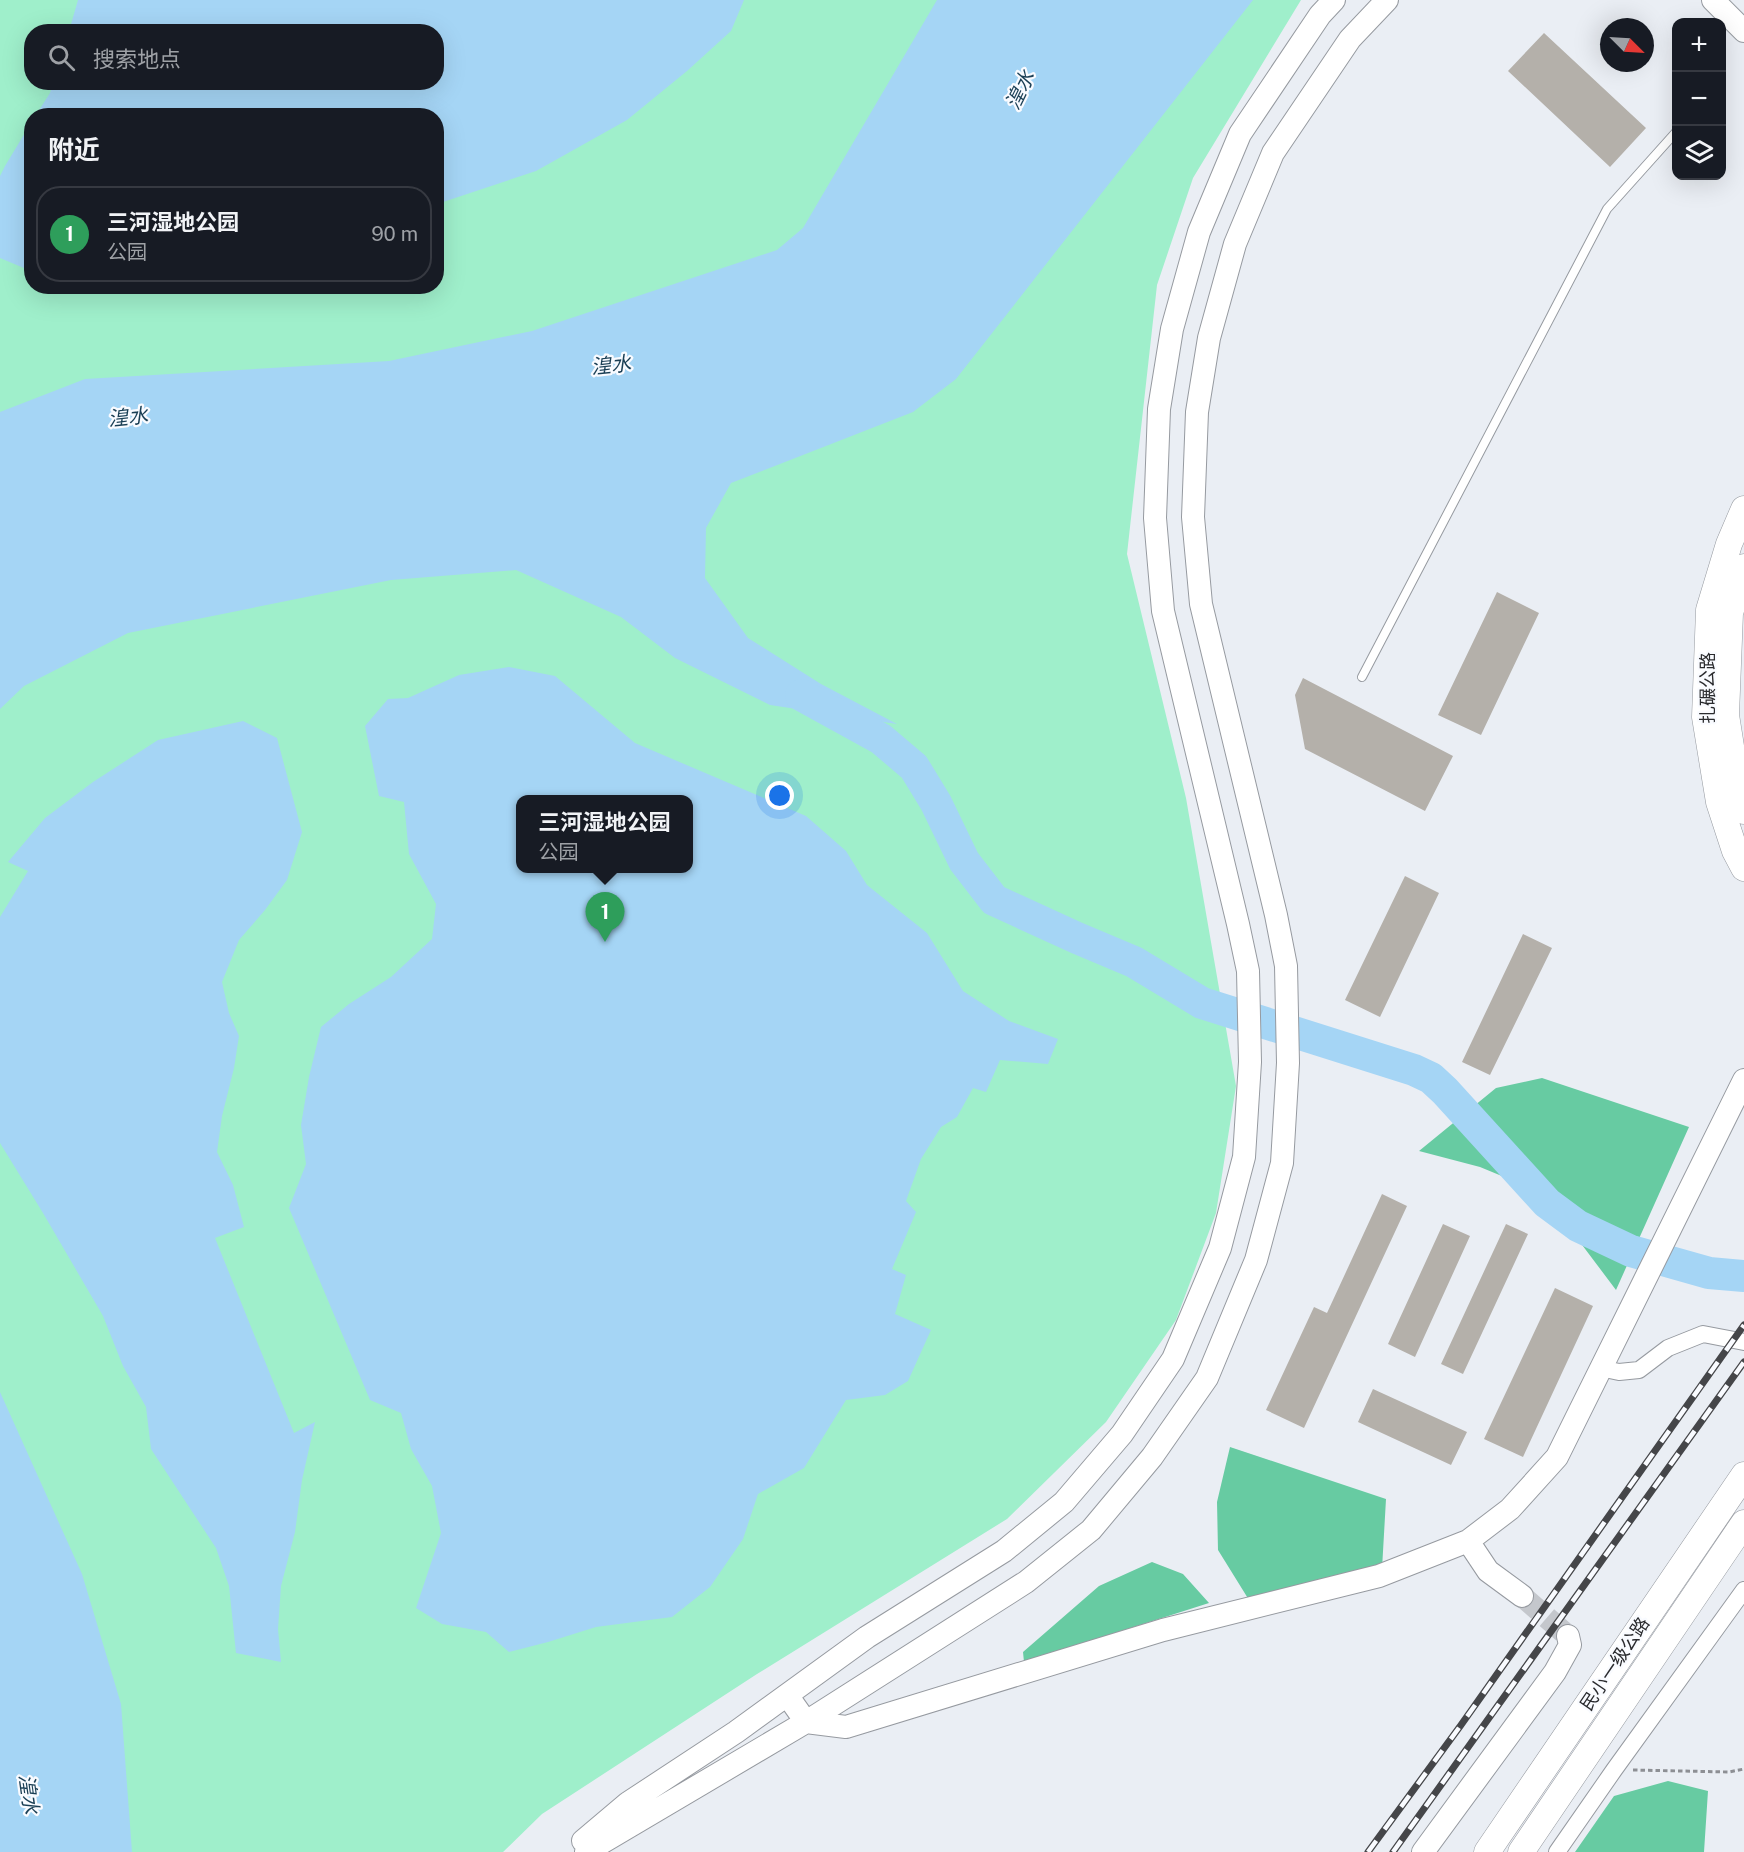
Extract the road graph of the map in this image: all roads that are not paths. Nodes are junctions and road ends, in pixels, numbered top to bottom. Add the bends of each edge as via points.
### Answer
1 (1334, 0) edge
2 (1387, 0) edge
3 (1719, 11) edge
4 (1744, 31) edge
5 (1672, 138) edge
6 (1744, 509) edge
7 (1744, 567) edge
8 (1362, 676) dead end
9 (1744, 811) edge
10 (1744, 868) edge
11 (1744, 1080) edge
12 (1744, 1342) edge
13 (1600, 1368) junction
14 (1744, 1476) edge
15 (1744, 1523) edge
16 (1468, 1541) junction
17 (1744, 1590) edge
18 (1522, 1596) tunnel mouth
19 (1568, 1635) dead end
20 (787, 1695) junction
21 (806, 1722) junction
22 (570, 1852) edge
23 (586, 1852) edge
24 (1423, 1852) edge
25 (1487, 1852) edge
26 (1521, 1852) edge
27 (1557, 1852) edge

1 - 20 main road via 1240,134 1199,232 1172,329 1159,409 1155,518 1163,611 1248,971 1250,1062 1244,1157 1220,1248 1173,1359 1122,1434 1064,1502 1004,1551 867,1637
2 - 21 main road via 1350,39 1273,153 1235,244 1209,338 1197,412 1193,517 1201,604 1286,966 1288,1063 1282,1163 1256,1260 1207,1377 1152,1457 1091,1530 1026,1582
3 - 4 main road
5 - 8 lane via 1607,209
6 - 10 main road, 扎碾公路 via 1709,610 1705,717 1719,802
7 - 9 main road, 扎碾公路 via 1730,613 1726,716
11 - 13 main road
12 - 13 street via 1703,1334 1668,1348 1639,1370 1619,1372
13 - 16 main road via 1557,1456 1510,1509
14 - 25 main road, 民小一级公路
15 - 26 main road, 民小一级公路
16 - 18 main road via 1488,1571
16 - 21 main road via 1379,1576 1163,1630 846,1727
17 - 27 street
19 - 24 main road via 1569,1645 1556,1672
20 - 21 main road
20 - 22 main road via 628,1803
21 - 23 main road

